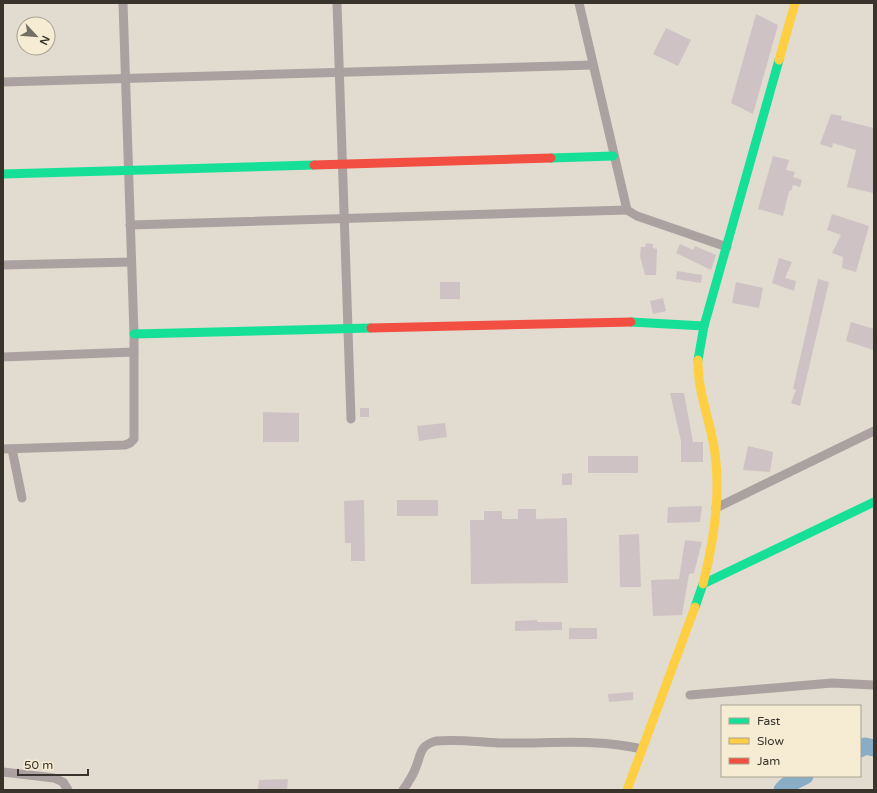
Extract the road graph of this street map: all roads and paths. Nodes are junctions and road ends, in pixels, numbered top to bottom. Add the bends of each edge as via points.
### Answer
1 (123, 3) edge
2 (337, 3) edge
3 (579, 3) edge
4 (794, 3) edge
5 (593, 65) junction
6 (339, 72) junction
7 (125, 78) junction
8 (3, 82) edge
9 (613, 156) junction
10 (342, 164) junction
11 (128, 170) junction
12 (3, 174) edge
13 (627, 210) junction
14 (344, 219) junction
15 (130, 225) junction
16 (727, 246) junction
17 (131, 262) junction
18 (3, 265) edge
19 (704, 326) junction
20 (348, 329) junction
21 (134, 334) junction
22 (134, 352) junction
23 (3, 357) edge
24 (351, 419) dead end
25 (874, 431) edge
26 (8, 449) edge
27 (22, 498) dead end
28 (874, 502) edge
29 (716, 508) junction
30 (704, 584) junction
31 (874, 685) edge
32 (690, 695) dead end
33 (642, 750) junction
34 (3, 772) edge
35 (68, 790) edge
36 (403, 790) edge
37 (627, 790) edge

1 - 7 street
2 - 6 street
3 - 5 street
4 - 16 street
5 - 6 street
5 - 9 street
6 - 7 street
6 - 10 street
7 - 8 street
7 - 11 street
9 - 10 street
9 - 13 street
10 - 11 street
10 - 14 street
11 - 12 street
11 - 15 street
13 - 14 street
13 - 16 street via 637,216
14 - 15 street
14 - 20 street
15 - 17 street
16 - 19 street
17 - 18 street
17 - 21 street
19 - 20 street via 633,322
19 - 29 street via 698,368 715,454
20 - 21 street
20 - 24 street
21 - 22 street
22 - 23 street
22 - 26 street via 135,436 130,443
25 - 29 street
26 - 27 street
28 - 30 street
29 - 30 street
30 - 33 street
31 - 32 street via 832,683
33 - 36 street via 600,742 499,743 436,740 422,748 416,767
33 - 37 street
34 - 35 street via 54,778 63,782

